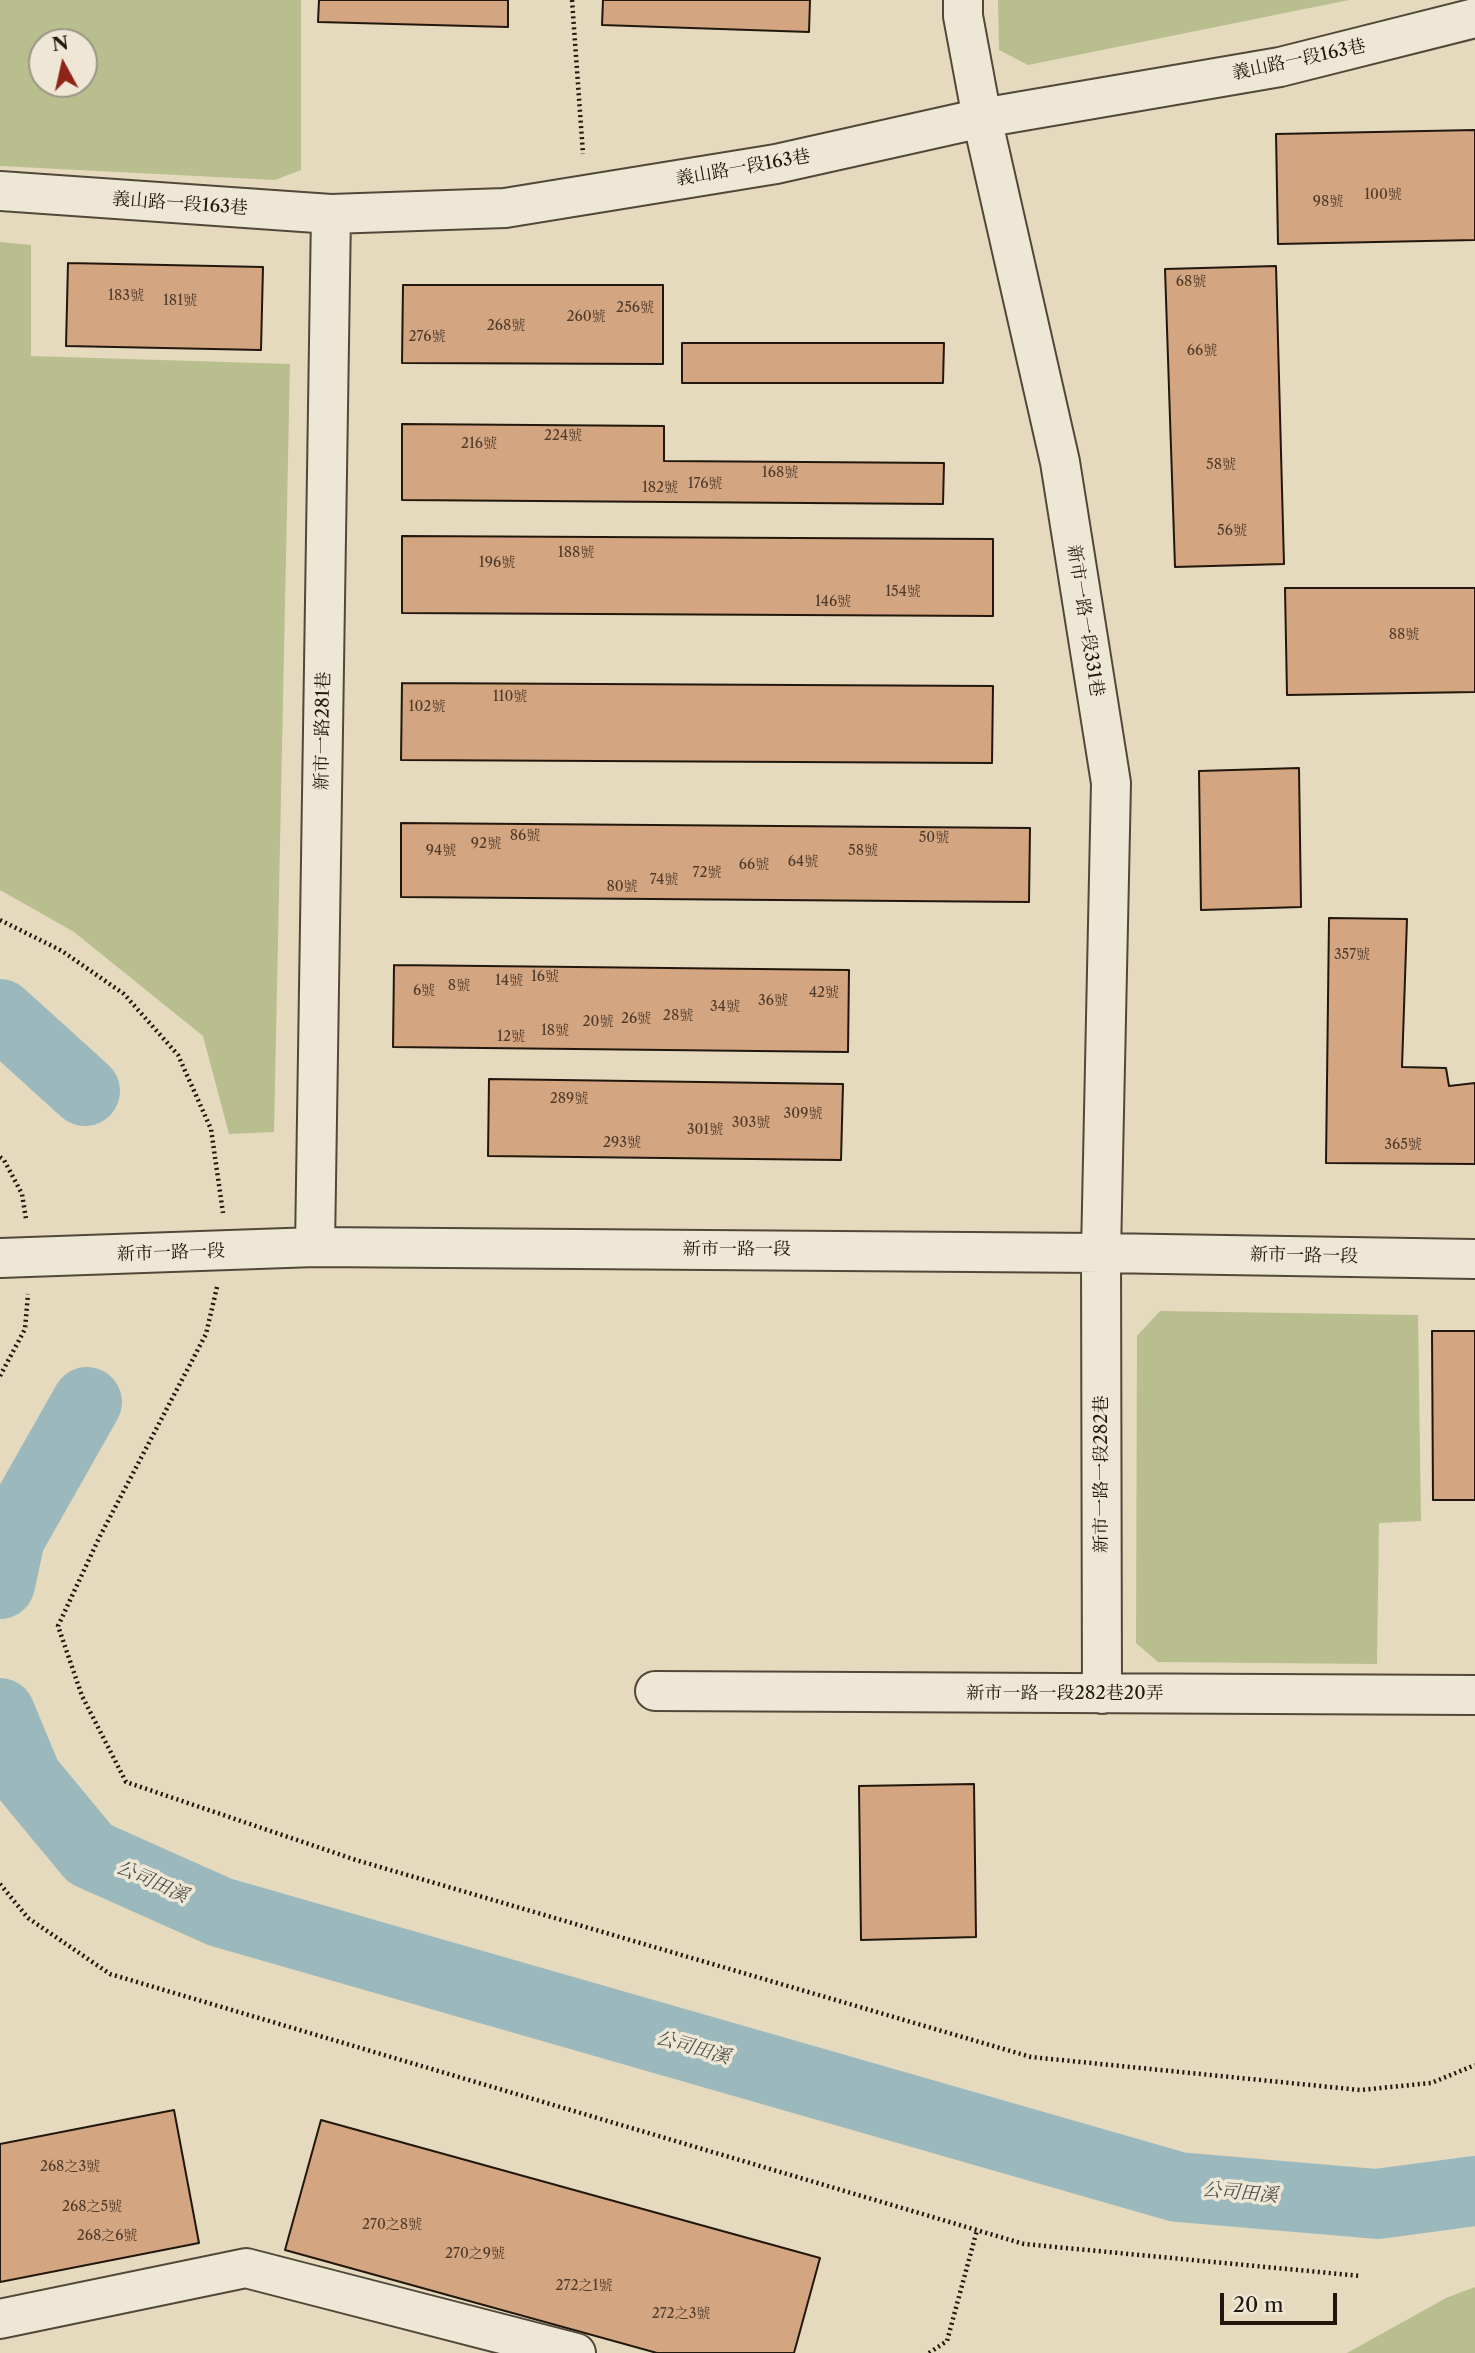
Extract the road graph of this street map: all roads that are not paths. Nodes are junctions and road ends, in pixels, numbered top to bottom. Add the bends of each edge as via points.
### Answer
1 (963, 0) edge
2 (1475, 18) edge
3 (982, 118) junction
4 (0, 191) edge
5 (331, 214) junction
6 (315, 1247) junction
7 (1101, 1253) junction
8 (0, 1258) edge
9 (1475, 1259) edge
10 (655, 1691) dead end
11 (1102, 1694) junction
12 (1475, 1695) edge
13 (0, 2319) edge
14 (576, 2353) edge

1 - 3 street, 新市一路一段331巷
2 - 3 street, 義山路一段163巷 via 1280,66
3 - 5 street, 義山路一段163巷 via 776,164 505,208
3 - 7 street, 新市一路一段331巷 via 1060,462 1111,783
4 - 5 street, 義山路一段163巷
5 - 6 street, 新市一路281巷
6 - 7 street, 新市一路一段
6 - 8 street, 新市一路一段
7 - 9 street, 新市一路一段
7 - 11 street, 新市一路一段282巷
10 - 11 street, 新市一路一段282巷20弄
11 - 12 street, 新市一路一段282巷20弄
13 - 14 street via 246,2268

